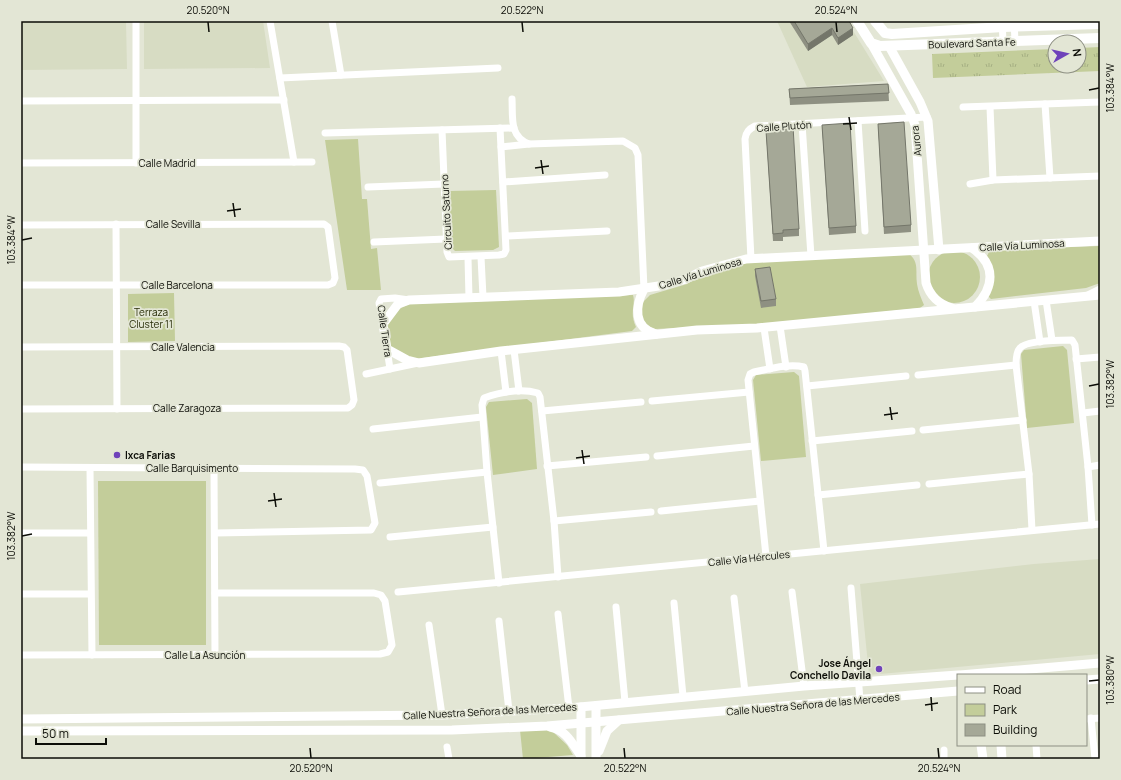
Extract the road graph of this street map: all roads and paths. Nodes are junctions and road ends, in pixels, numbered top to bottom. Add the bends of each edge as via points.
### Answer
1 (136, 21) edge
2 (270, 21) edge
3 (332, 21) edge
4 (857, 21) edge
5 (875, 21) edge
6 (1002, 24) edge
7 (1014, 24) edge
8 (1100, 24) edge
9 (1100, 38) edge
10 (1003, 41) junction
11 (1015, 41) junction
12 (871, 42) junction
13 (889, 46) junction
14 (498, 68) dead end
15 (340, 75) junction
16 (280, 78) junction
17 (512, 99) dead end
18 (136, 100) junction
19 (284, 100) junction
20 (21, 101) edge
21 (1100, 102) edge
22 (1045, 104) junction
23 (963, 107) dead end
24 (990, 107) junction
25 (927, 117) junction
26 (912, 118) junction
27 (858, 121) junction
28 (802, 124) junction
29 (500, 128) junction
30 (514, 128) junction
31 (442, 130) junction
32 (325, 133) dead end
33 (529, 144) junction
34 (501, 147) junction
35 (294, 162) junction
36 (312, 162) dead end
37 (21, 163) edge
38 (136, 163) junction
39 (605, 175) dead end
40 (1100, 176) edge
41 (1050, 178) junction
42 (993, 180) junction
43 (503, 182) junction
44 (444, 184) junction
45 (970, 184) dead end
46 (368, 187) dead end
47 (116, 224) junction
48 (21, 225) edge
49 (607, 231) dead end
50 (865, 231) dead end
51 (506, 236) junction
52 (446, 239) junction
53 (1100, 241) edge
54 (374, 242) dead end
55 (972, 248) junction
56 (924, 250) junction
57 (938, 250) junction
58 (811, 256) junction
59 (481, 257) junction
60 (468, 258) junction
61 (751, 259) junction
62 (333, 283) joint
63 (21, 285) edge
64 (116, 286) junction
65 (644, 289) junction
66 (1100, 289) edge
67 (1100, 295) edge
68 (1086, 296) junction
69 (482, 297) junction
70 (469, 298) junction
71 (409, 300) junction
72 (1046, 300) junction
73 (1034, 301) junction
74 (974, 307) junction
75 (954, 309) junction
76 (383, 324) junction
77 (780, 326) junction
78 (764, 328) junction
79 (659, 334) junction
80 (1052, 340) junction
81 (1040, 342) junction
82 (21, 347) edge
83 (117, 347) junction
84 (387, 349) junction
85 (514, 350) junction
86 (501, 351) junction
87 (1100, 357) edge
88 (1076, 359) junction
89 (419, 363) junction
90 (1016, 365) junction
91 (786, 367) junction
92 (390, 369) junction
93 (770, 369) junction
94 (366, 374) dead end
95 (918, 375) dead end
96 (906, 376) dead end
97 (807, 386) junction
98 (519, 390) junction
99 (506, 392) junction
100 (749, 392) junction
101 (652, 401) dead end
102 (640, 402) dead end
103 (352, 405) joint
104 (21, 409) edge
105 (117, 409) junction
106 (542, 411) junction
107 (1100, 411) edge
108 (1083, 413) junction
109 (482, 417) junction
110 (1023, 420) junction
111 (373, 428) dead end
112 (923, 430) dead end
113 (912, 431) dead end
114 (812, 441) junction
115 (754, 446) junction
116 (656, 456) dead end
117 (646, 457) dead end
118 (1100, 465) edge
119 (547, 466) junction
120 (21, 467) edge
121 (1088, 467) junction
122 (90, 468) junction
123 (214, 468) junction
124 (487, 472) junction
125 (1029, 474) junction
126 (380, 483) dead end
127 (929, 484) dead end
128 (918, 485) dead end
129 (818, 495) junction
130 (760, 501) junction
131 (661, 511) dead end
132 (651, 512) dead end
133 (554, 521) junction
134 (1100, 524) edge
135 (1092, 525) junction
136 (493, 527) junction
137 (1032, 530) junction
138 (21, 533) edge
139 (90, 533) junction
140 (215, 533) junction
141 (390, 537) dead end
142 (824, 551) junction
143 (766, 556) junction
144 (558, 577) junction
145 (499, 583) junction
146 (851, 588) dead end
147 (398, 592) dead end
148 (792, 592) dead end
149 (215, 593) junction
150 (21, 594) edge
151 (90, 594) junction
152 (734, 598) dead end
153 (674, 603) dead end
154 (616, 607) dead end
155 (558, 614) dead end
156 (499, 621) dead end
157 (429, 625) dead end
158 (21, 655) edge
159 (92, 655) junction
160 (215, 656) junction
161 (1100, 663) edge
162 (974, 674) edge
163 (994, 674) edge
164 (957, 675) edge
165 (1100, 679) edge
166 (1087, 680) edge
167 (859, 684) junction
168 (804, 686) junction
169 (745, 692) junction
170 (957, 692) edge
171 (683, 696) junction
172 (860, 700) junction
173 (625, 702) junction
174 (596, 706) junction
175 (581, 707) junction
176 (569, 708) junction
177 (509, 711) junction
178 (446, 714) junction
179 (117, 718) junction
180 (1100, 718) edge
181 (21, 719) edge
182 (1089, 719) edge
183 (620, 720) junction
184 (597, 722) junction
185 (582, 723) junction
186 (547, 726) junction
187 (115, 730) junction
188 (452, 730) junction
189 (21, 731) edge
190 (982, 746) edge
191 (1001, 746) edge
192 (1036, 746) edge
193 (447, 747) dead end
194 (944, 750) dead end
195 (581, 758) edge
196 (596, 758) edge
197 (449, 759) edge
198 (944, 759) edge
199 (983, 759) edge
200 (1002, 759) edge
201 (1037, 759) edge
202 (1095, 759) edge

1 - 18 street
2 - 16 street
3 - 15 street
4 - 12 main road
5 - 6 main road, Boulevard Santa Fe via 885,33 892,34
6 - 7 main road, Boulevard Santa Fe
6 - 10 street
7 - 8 main road, Boulevard Santa Fe
7 - 11 street
9 - 11 main road, Boulevard Santa Fe
10 - 11 main road, Boulevard Santa Fe
10 - 13 main road, Boulevard Santa Fe
12 - 13 main road, Boulevard Santa Fe
12 - 26 street, Aurora
13 - 25 street, Aurora
14 - 15 street
15 - 16 street
16 - 19 street
17 - 30 street
18 - 19 street
18 - 20 street
18 - 38 street
19 - 35 street
21 - 22 street
22 - 24 street
22 - 41 street
23 - 24 street
24 - 42 street
25 - 26 street, Calle Plutón
25 - 57 street, Aurora
26 - 27 street, Calle Plutón
26 - 56 street, Aurora via 916,131
27 - 28 street, Calle Plutón
27 - 50 street
28 - 58 street
28 - 61 street, Calle Plutón via 755,126 746,134
29 - 30 street
29 - 31 street
29 - 34 street, Circuito Saturno
30 - 33 street via 516,136
31 - 32 street
31 - 44 street, Circuito Saturno
33 - 34 street
33 - 65 street via 623,141 635,148 638,155
34 - 43 street, Circuito Saturno
35 - 36 street, Calle Madrid
35 - 38 street, Calle Madrid
37 - 38 street, Calle Madrid
39 - 43 street
40 - 41 street
41 - 42 street
42 - 45 street
43 - 51 street, Circuito Saturno
44 - 46 street
44 - 52 street, Circuito Saturno
47 - 48 street, Calle Sevilla
47 - 62 street, Calle Sevilla via 324,224 328,227 335,278
47 - 64 street
49 - 51 street
51 - 59 street, Circuito Saturno via 504,254
52 - 54 street
52 - 60 street, Circuito Saturno via 449,257
53 - 55 street, Calle Vía Luminosa
55 - 57 street, Calle Vía Luminosa
55 - 74 street via 986,261 990,272 988,291
56 - 57 street, Calle Vía Luminosa
56 - 58 street, Calle Vía Luminosa
56 - 75 street via 928,291 941,304
58 - 61 street, Calle Vía Luminosa
59 - 60 street, Circuito Saturno
59 - 69 street
60 - 70 street
61 - 65 street, Calle Vía Luminosa
62 - 64 street, Calle Barcelona
63 - 64 street, Calle Barcelona
64 - 83 street
65 - 69 street, Calle Vía Luminosa
65 - 79 street via 637,306 639,323 644,329
66 - 68 street
67 - 68 street
68 - 72 street
69 - 70 street, Calle Vía Luminosa
70 - 71 street, Calle Vía Luminosa
71 - 76 street via 398,304
71 - 76 street, Calle Tierra via 381,299 379,303
72 - 73 street
72 - 80 street
73 - 74 street
73 - 81 street
74 - 75 street
75 - 77 street
76 - 84 street, Calle Tierra
77 - 78 street
77 - 91 street
78 - 79 street
78 - 93 street
79 - 85 street
80 - 81 street
80 - 88 street via 1072,340
81 - 90 street via 1022,346
82 - 83 street, Calle Valencia
83 - 103 street, Calle Valencia via 344,347 347,350 354,400
83 - 105 street
84 - 89 street via 407,360
84 - 92 street, Calle Tierra
85 - 86 street
85 - 98 street
86 - 89 street
86 - 99 street
87 - 88 street
88 - 108 street
89 - 92 street
90 - 95 street
90 - 110 street
91 - 93 street
91 - 97 street via 804,367
92 - 94 street
93 - 100 street via 750,374
96 - 97 street
97 - 114 street
98 - 99 street
98 - 106 street via 538,393
99 - 109 street via 484,398
100 - 101 street
100 - 115 street
102 - 106 street
103 - 105 street, Calle Zaragoza via 348,408
104 - 105 street, Calle Zaragoza
106 - 119 street
107 - 108 street
108 - 121 street
109 - 111 street
109 - 124 street
110 - 112 street
110 - 125 street
113 - 114 street
114 - 129 street
115 - 116 street
115 - 130 street
117 - 119 street
118 - 121 street
119 - 133 street
120 - 122 street, Calle Barquisimento
121 - 135 street
122 - 123 street, Calle Barquisimento
122 - 139 street
123 - 140 street
123 - 140 street, Calle Barquisimento via 363,470 367,476 375,523 371,530
124 - 126 street
124 - 136 street
125 - 127 street
125 - 137 street
128 - 129 street
129 - 142 street
130 - 131 street
130 - 143 street
132 - 133 street
133 - 144 street
134 - 135 street, Calle Vía Hércules
135 - 137 street, Calle Vía Hércules
136 - 141 street
136 - 145 street
137 - 142 street, Calle Vía Hércules
138 - 139 street
139 - 151 street
140 - 149 street
142 - 143 street, Calle Vía Hércules
143 - 144 street, Calle Vía Hércules
144 - 145 street, Calle Vía Hércules
145 - 147 street, Calle Vía Hércules
146 - 167 street
148 - 168 street
149 - 160 street
149 - 160 street, Calle La Asunción via 381,595 385,601 392,645 388,652 380,654
150 - 151 street
151 - 159 street
152 - 169 street
153 - 171 street
154 - 173 street
155 - 176 street
156 - 177 street
157 - 178 street
158 - 159 street, Calle La Asunción
159 - 160 street, Calle La Asunción
161 - 163 street, Calle Nuestra Señora de las Mercedes
162 - 163 street, Calle Nuestra Señora de las Mercedes
164 - 167 street, Calle Nuestra Señora de las Mercedes
165 - 166 street
167 - 168 street, Calle Nuestra Señora de las Mercedes
167 - 172 street
168 - 169 street, Calle Nuestra Señora de las Mercedes
169 - 171 street, Calle Nuestra Señora de las Mercedes
170 - 172 street, Calle Nuestra Señora de las Mercedes
171 - 173 street, Calle Nuestra Señora de las Mercedes
172 - 183 street, Calle Nuestra Señora de las Mercedes
173 - 174 street, Calle Nuestra Señora de las Mercedes
174 - 175 street, Calle Nuestra Señora de las Mercedes
174 - 184 street
175 - 176 street, Calle Nuestra Señora de las Mercedes
175 - 185 street
176 - 177 street, Calle Nuestra Señora de las Mercedes
177 - 178 street, Calle Nuestra Señora de las Mercedes
178 - 179 street, Calle Nuestra Señora de las Mercedes
178 - 188 street
179 - 181 street, Calle Nuestra Señora de las Mercedes
179 - 187 street
180 - 182 street
182 - 202 street
183 - 184 street, Calle Nuestra Señora de las Mercedes
183 - 196 street via 607,730
184 - 185 street, Calle Nuestra Señora de las Mercedes
184 - 196 street
185 - 186 street, Calle Nuestra Señora de las Mercedes
185 - 195 street
186 - 188 street, Calle Nuestra Señora de las Mercedes
186 - 195 street via 563,732
187 - 188 street, Calle Nuestra Señora de las Mercedes
187 - 189 street, Calle Nuestra Señora de las Mercedes
190 - 199 street
191 - 200 street
192 - 201 street
193 - 197 street
194 - 198 street

